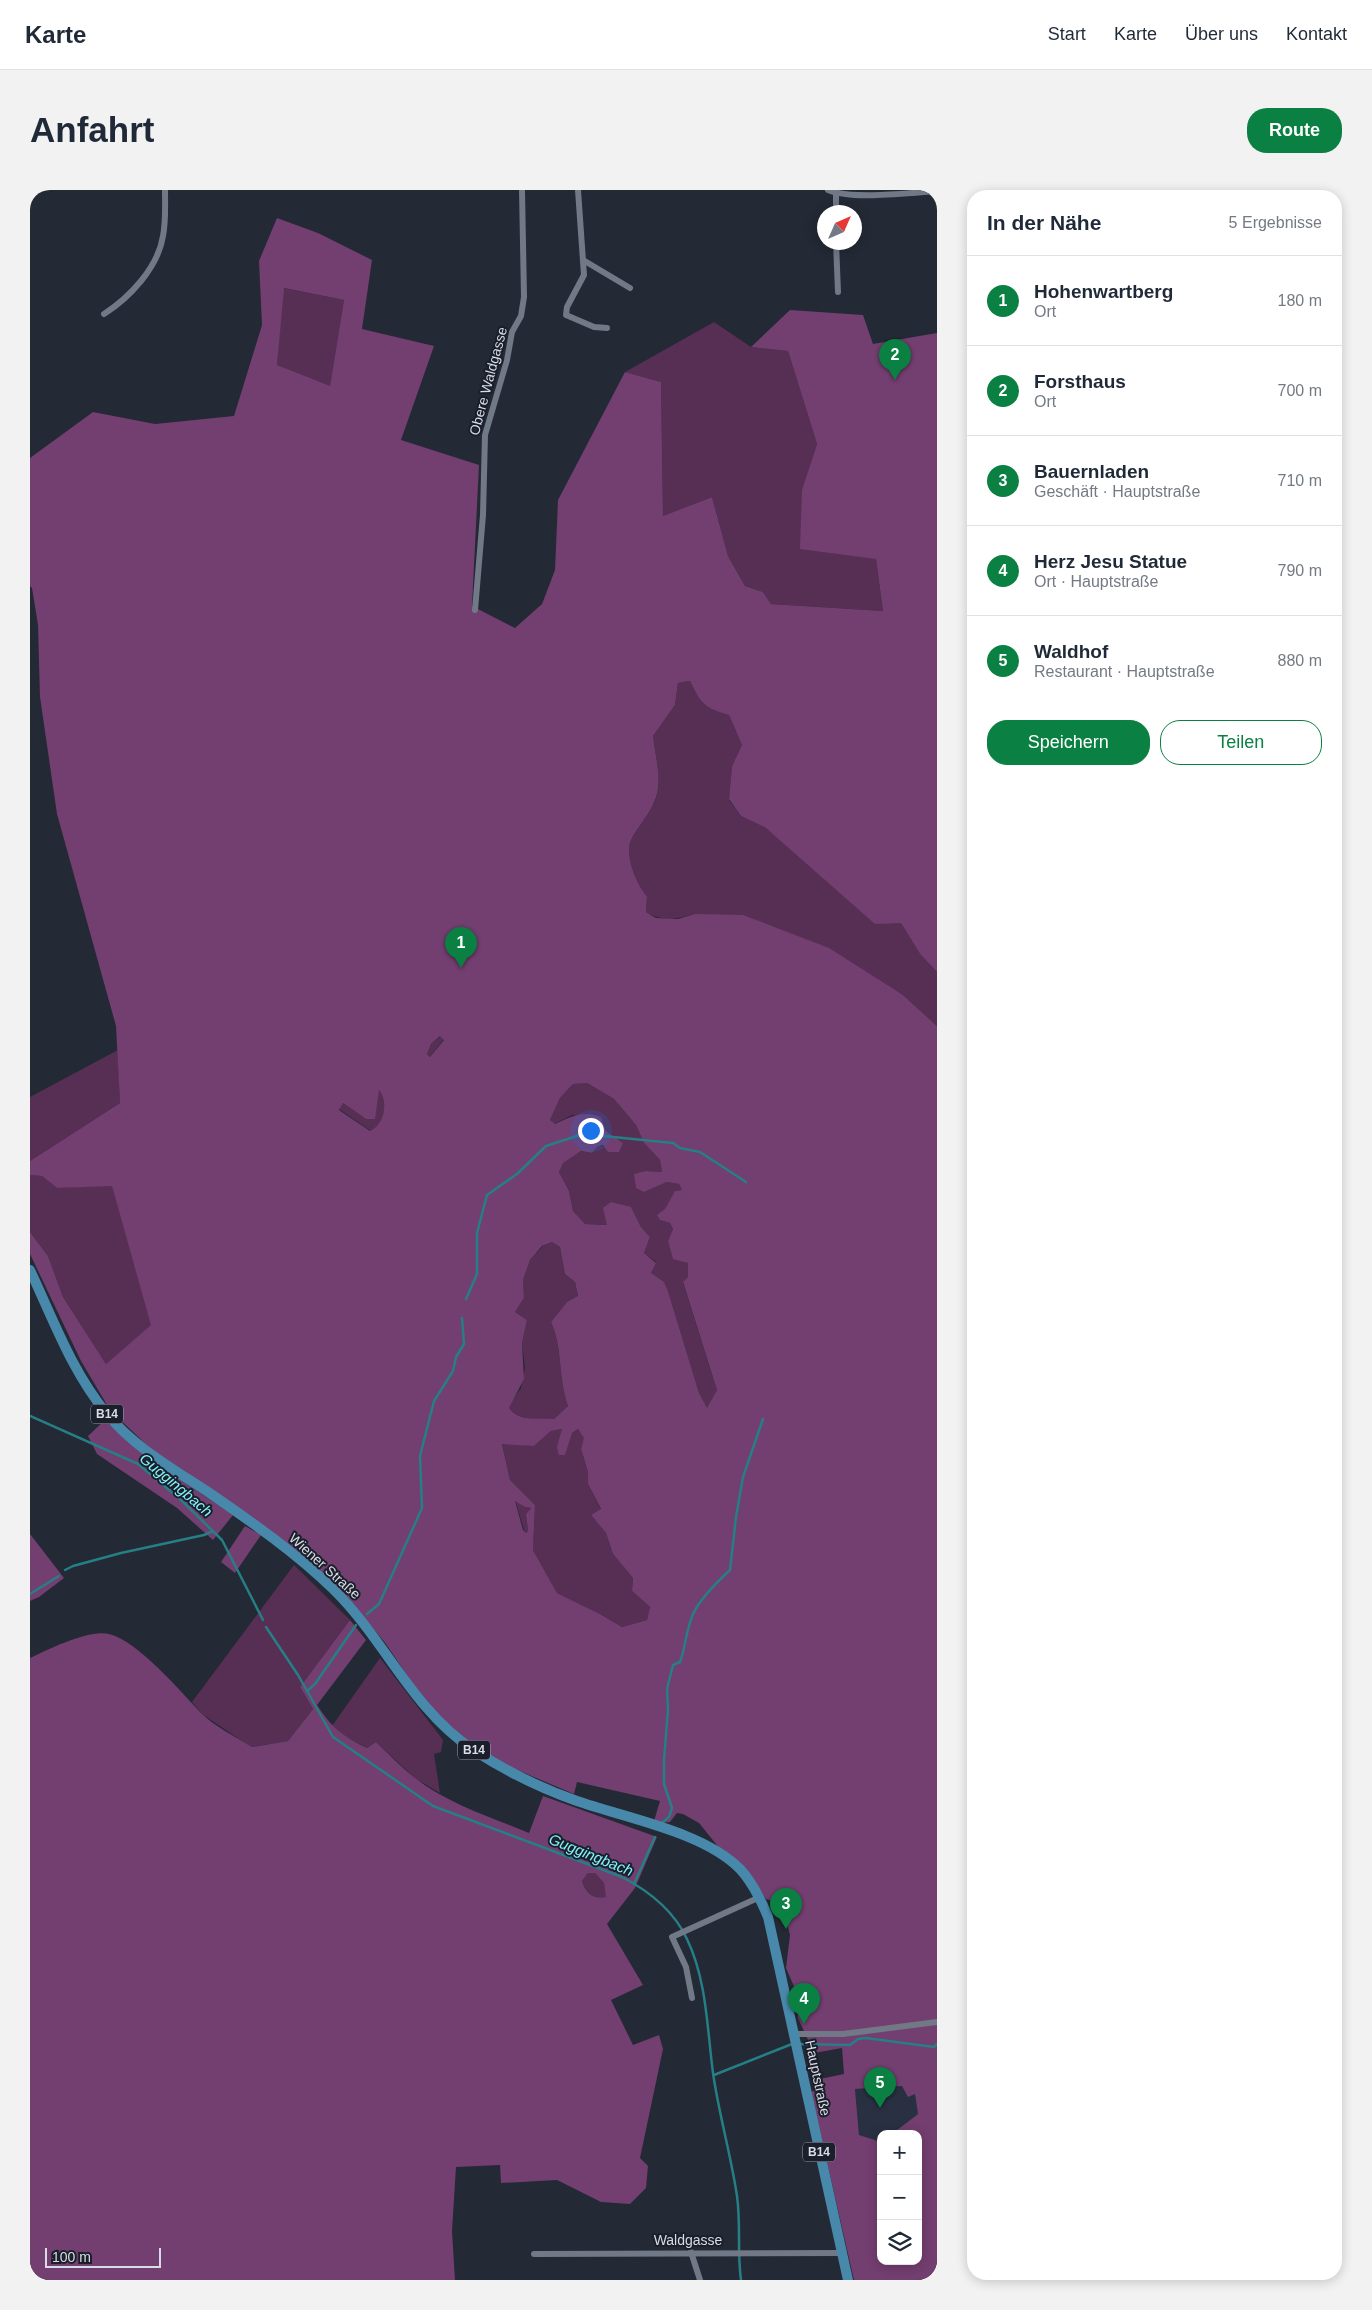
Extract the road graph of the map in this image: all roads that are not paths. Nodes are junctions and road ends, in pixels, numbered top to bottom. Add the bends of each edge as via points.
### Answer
1 (165, 190) edge
2 (522, 190) edge
3 (578, 190) edge
4 (828, 190) edge
5 (937, 191) edge
6 (836, 194) junction
7 (836, 205) edge
8 (836, 250) edge
9 (583, 260) junction
10 (630, 288) dead end
11 (838, 292) dead end
12 (104, 314) dead end
13 (607, 328) dead end
14 (475, 610) dead end
15 (30, 1270) edge
16 (650, 1825) joint
17 (760, 1896) junction
18 (692, 1998) dead end
19 (937, 2022) edge
20 (795, 2036) junction
21 (691, 2252) junction
22 (842, 2253) junction
23 (534, 2254) dead end
24 (700, 2280) edge
25 (848, 2280) edge

1 - 12 street via 163,237 157,257 121,303
2 - 14 street, Obere Waldgasse via 524,297 485,435 483,515
3 - 9 street
4 - 6 street
5 - 6 street
6 - 7 street
8 - 11 street
9 - 10 street
9 - 13 street via 584,275 566,315 594,328
15 - 16 main road, Wiener Straße / B14 via 68,1351 107,1414 145,1450 277,1541 332,1588 374,1634 418,1698 446,1729 491,1761 529,1781 573,1800
16 - 17 main road, Hauptstraße / B14 via 712,1848 740,1869
17 - 18 street via 672,1937 686,1967
17 - 20 main road, Hauptstraße / B14 via 768,1917
19 - 20 street via 843,2034
20 - 22 main road, Hauptstraße / B14
21 - 22 street, Waldgasse
21 - 23 street, Waldgasse
21 - 24 street
22 - 25 main road, Hauptstraße / B14

